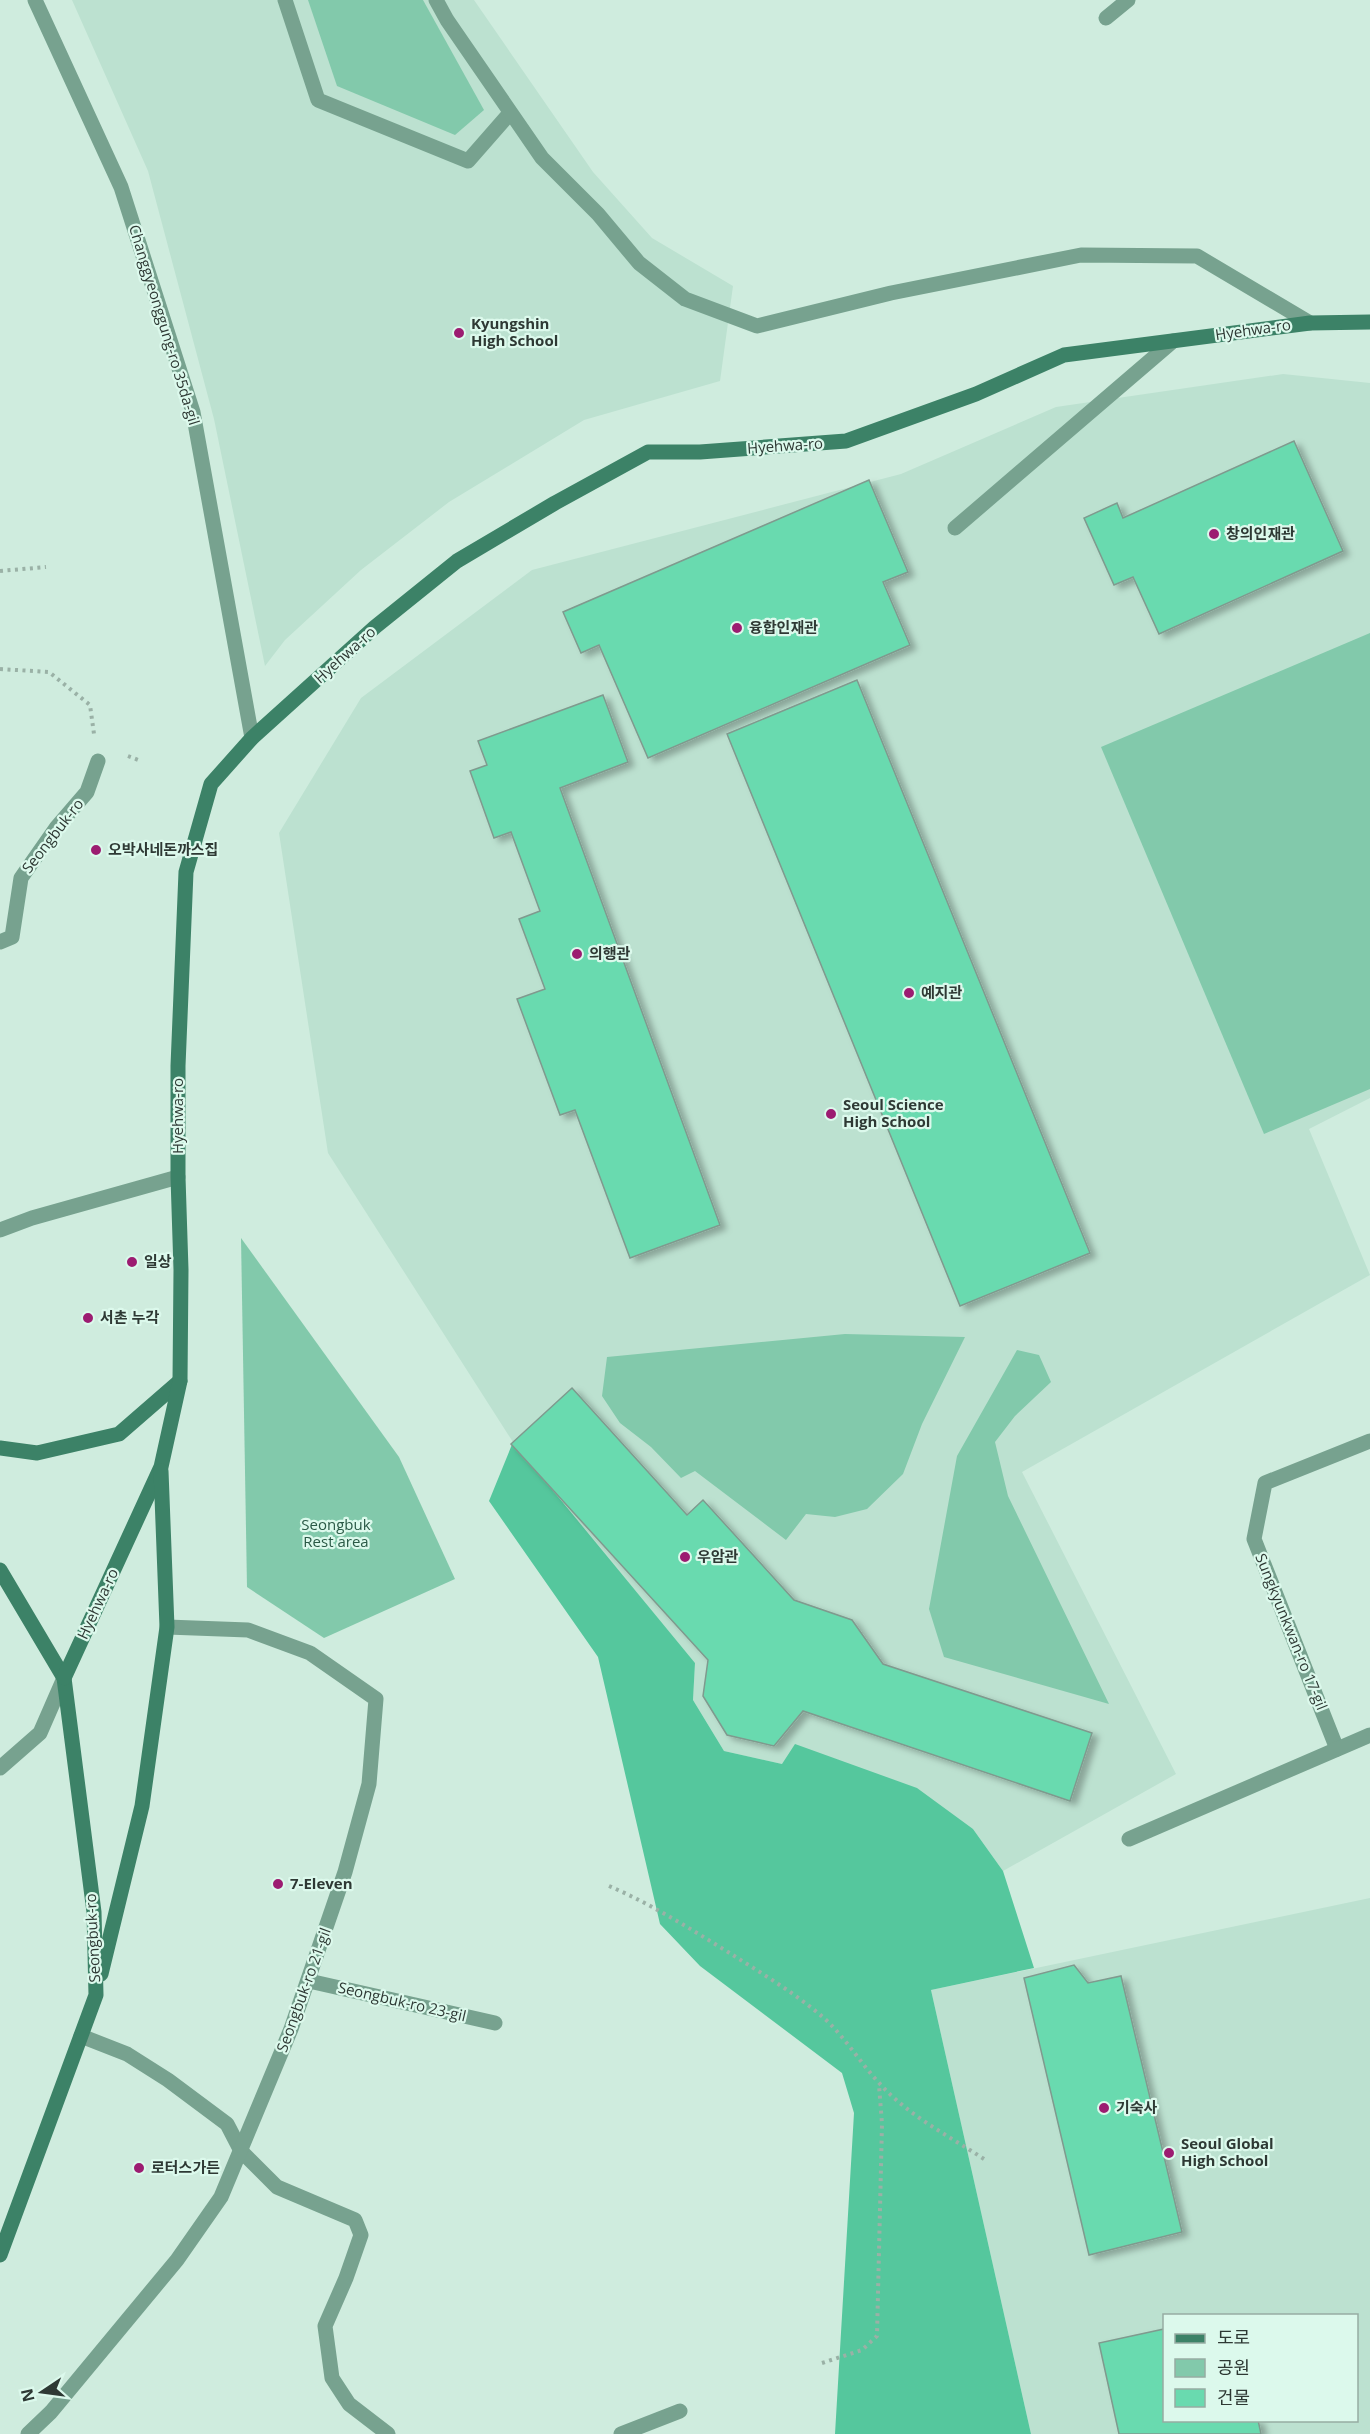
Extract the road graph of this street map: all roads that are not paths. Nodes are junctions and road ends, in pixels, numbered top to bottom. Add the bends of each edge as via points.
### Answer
1 (34, 0) edge
2 (285, 0) edge
3 (436, 0) edge
4 (1128, 0) edge
5 (1106, 18) dead end
6 (510, 113) junction
7 (1310, 322) junction
8 (1370, 322) edge
9 (1173, 341) junction
10 (955, 528) dead end
11 (252, 738) junction
12 (98, 761) road end
13 (0, 942) edge
14 (178, 1177) junction
15 (0, 1230) edge
16 (180, 1381) junction
17 (1370, 1441) edge
18 (0, 1448) edge
19 (161, 1467) junction
20 (0, 1570) edge
21 (167, 1628) junction
22 (64, 1678) junction
23 (1370, 1735) edge
24 (1337, 1749) junction
25 (0, 1768) edge
26 (1129, 1839) dead end
27 (309, 1981) junction
28 (96, 1995) junction
29 (495, 2023) dead end
30 (81, 2036) junction
31 (241, 2151) junction
32 (0, 2255) edge
33 (680, 2411) dead end
34 (28, 2434) edge
35 (387, 2434) edge
36 (621, 2434) edge

1 - 11 street, Changgyeonggung-ro 35da-gil via 121,187 193,412
2 - 6 street via 318,100 468,161
3 - 6 street
4 - 5 street
6 - 7 street via 542,158 598,214 639,263 685,298 757,326 891,293 1082,255 1197,256
7 - 8 street, Hyehwa-ro
7 - 9 street, Hyehwa-ro
9 - 10 street
9 - 11 street, Hyehwa-ro via 1064,356 976,394 846,441 648,452 457,561 375,627
11 - 14 street, Hyehwa-ro via 211,784 186,872
12 - 13 street, Seongbuk-ro via 87,792 21,878 12,937
14 - 15 street
14 - 16 street, Hyehwa-ro via 182,1270
16 - 18 street via 119,1434 37,1453
16 - 19 street, Hyehwa-ro
17 - 24 street, Sungkyunkwan-ro 17-gil via 1265,1483 1254,1539
19 - 21 street
19 - 22 street, Hyehwa-ro
20 - 22 street, Seongbuk-ro
21 - 27 street, Seongbuk-ro 21-gil via 248,1630 310,1653 376,1699 369,1784
21 - 28 street via 142,1806
22 - 25 street via 40,1733
22 - 28 street, Seongbuk-ro via 94,1912
23 - 24 street
24 - 26 street
27 - 29 street, Seongbuk-ro 23-gil
27 - 31 street, Seongbuk-ro 21-gil
28 - 30 street, Seongbuk-ro
30 - 31 street via 127,2054 168,2080 227,2124
30 - 32 street, Seongbuk-ro
31 - 34 street, Seongbuk-ro 21-gil via 221,2197 177,2260 51,2412
31 - 35 street via 277,2187 355,2220 361,2235 325,2326 332,2378 349,2404
33 - 36 street

